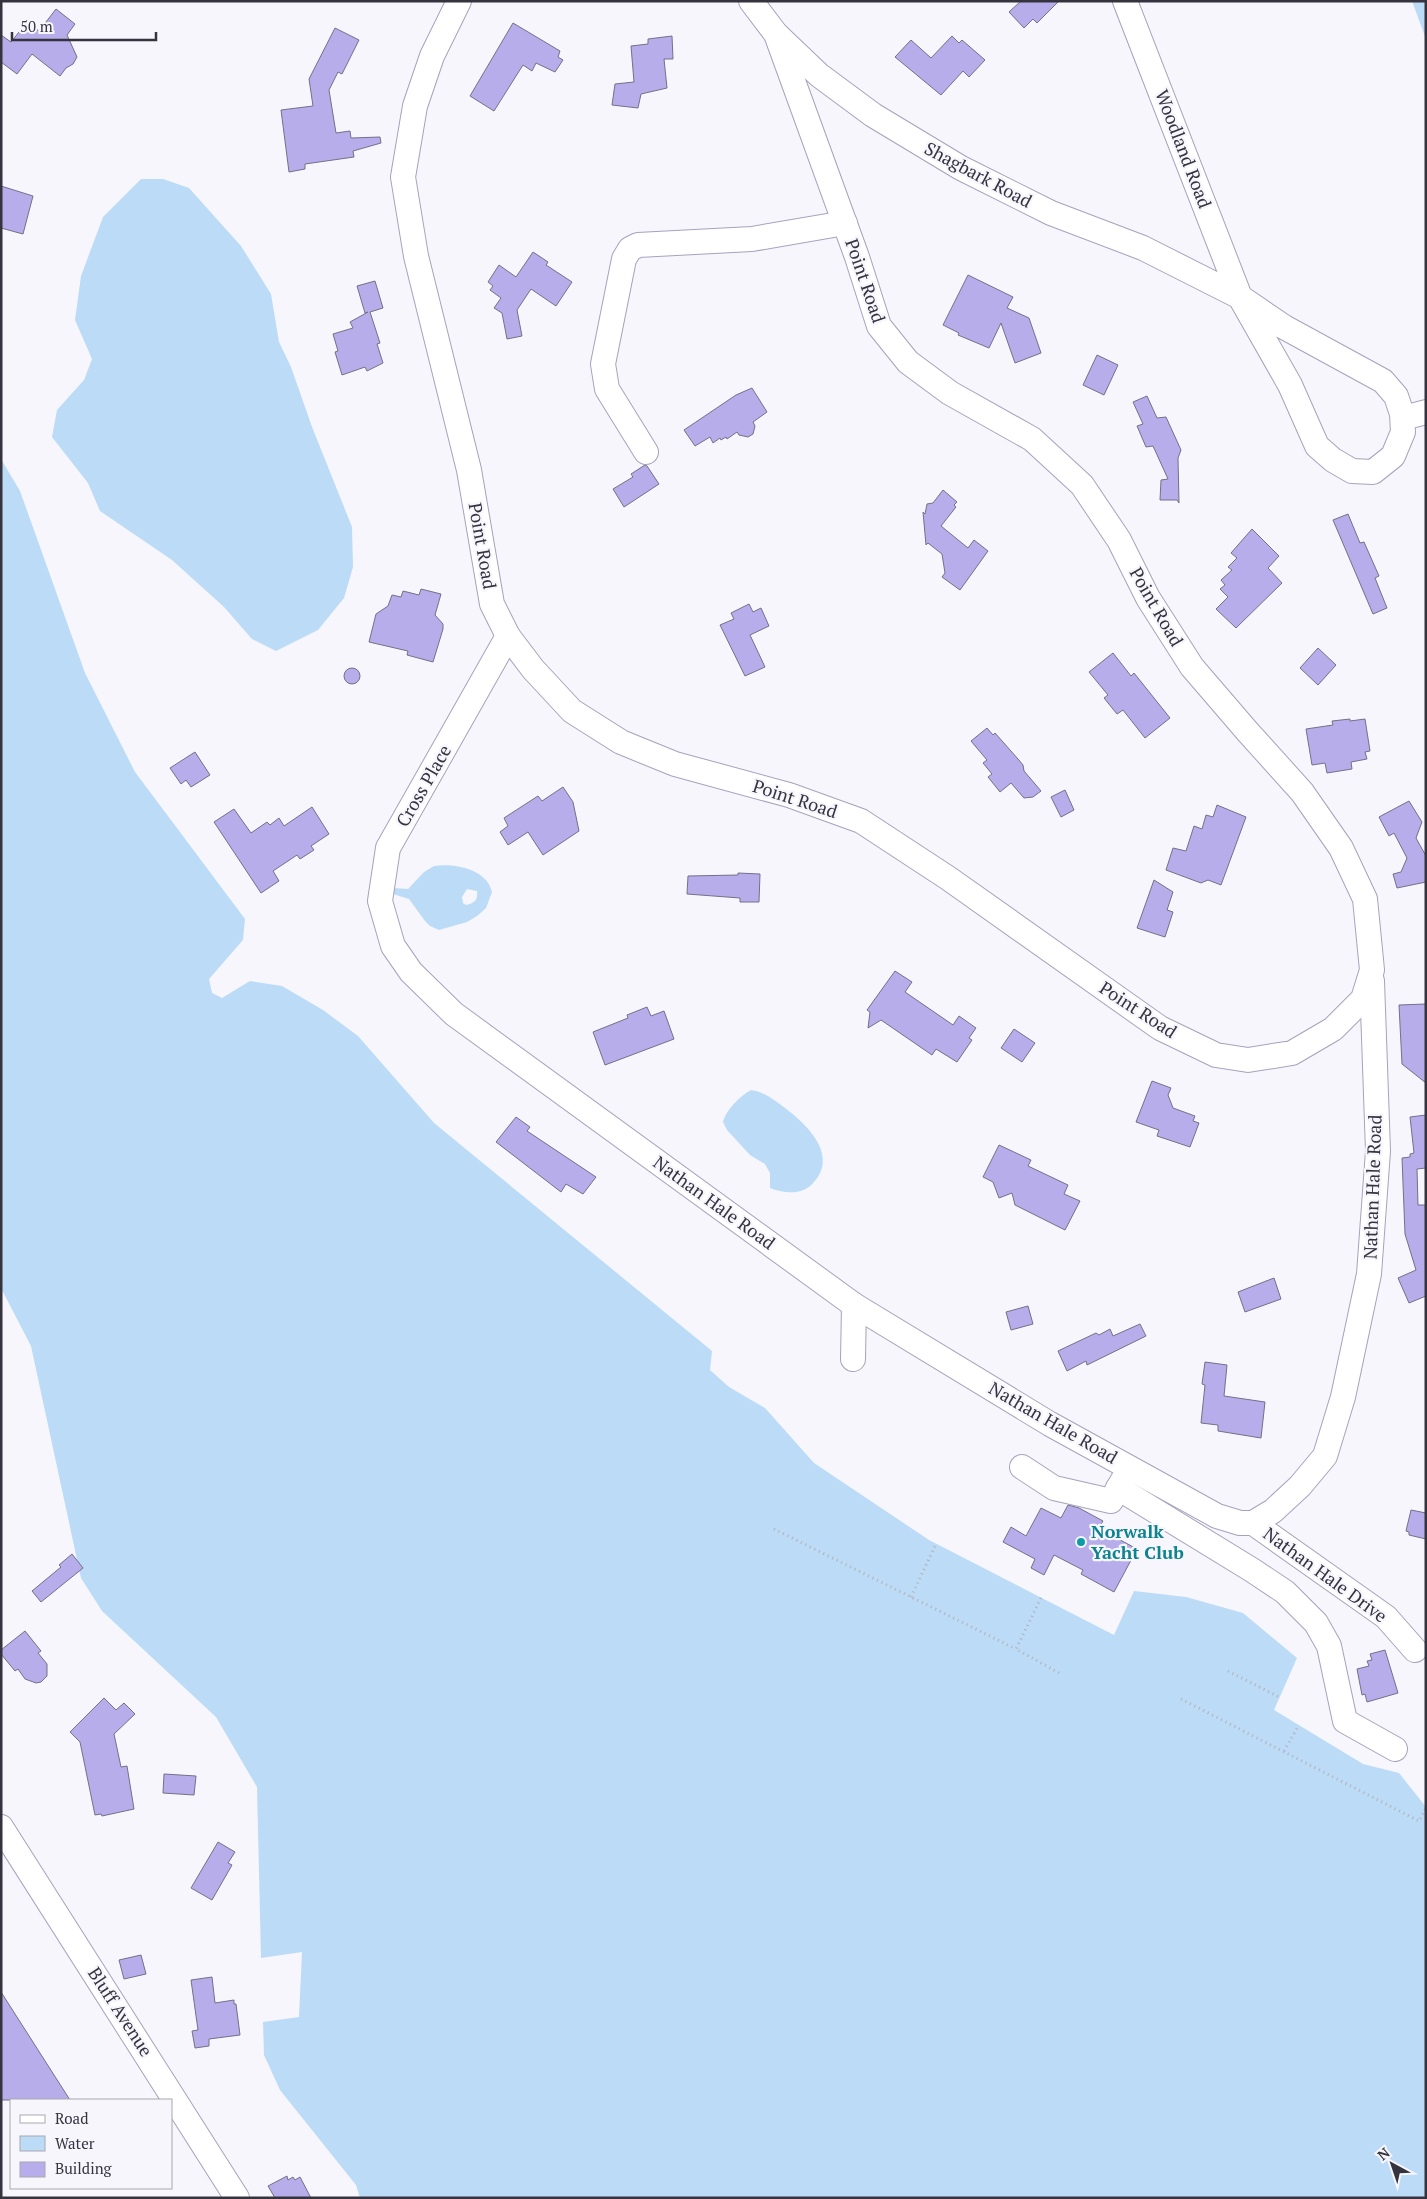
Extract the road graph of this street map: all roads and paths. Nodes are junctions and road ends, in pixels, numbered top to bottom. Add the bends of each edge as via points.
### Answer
1 (459, 1) edge
2 (751, 1) edge
3 (1125, 1) edge
4 (776, 34) junction
5 (845, 223) junction
6 (1240, 297) junction
7 (1426, 412) edge
8 (1402, 418) junction
9 (646, 452) dead end
10 (508, 636) junction
11 (393, 946) joint
12 (1372, 970) junction
13 (854, 1305) junction
14 (853, 1359) dead end
15 (1022, 1467) dead end
16 (1124, 1478) junction
17 (1253, 1523) junction
18 (774, 1529) dead end
19 (936, 1544) dead end
20 (911, 1597) junction
21 (1041, 1598) dead end
22 (1016, 1649) junction
23 (1415, 1650) dead end
24 (1228, 1671) dead end
25 (1059, 1673) dead end
26 (1279, 1697) dead end
27 (1181, 1699) dead end
28 (1299, 1724) dead end
29 (1394, 1749) dead end
30 (1284, 1751) junction
31 (1426, 1808) edge
32 (1, 1827) edge
33 (237, 2198) edge

1 - 10 street, Point Road via 432,56 415,106 404,177 416,256 469,470 492,604
2 - 4 street, Shagbark Road
3 - 6 street, Woodland Road
4 - 5 street, Point Road
4 - 6 street, Shagbark Road via 828,82 858,104 961,168 1052,213 1143,248
5 - 9 street via 752,239 638,245 630,249 624,259 602,364 607,389
5 - 12 street, Point Road via 879,326 908,362 950,393 1032,439 1082,485 1119,540 1148,598 1192,667 1302,792 1341,848 1365,900
6 - 8 street, Shagbark Road via 1284,327 1383,381 1396,396
6 - 8 street, Shagbark Road via 1290,385 1317,446 1333,460 1352,471 1373,472 1393,456 1403,432
7 - 8 street
10 - 11 street, Cross Place via 388,848 380,902
10 - 12 street, Point Road via 572,711 621,742 675,764 789,795 861,821 948,878 1160,1028 1216,1055 1248,1060 1292,1053 1333,1029 1363,999
11 - 13 street, Nathan Hale Road via 411,972 454,1014
12 - 17 street, Nathan Hale Road via 1378,1151 1370,1274 1343,1397 1325,1456 1300,1486 1273,1511
13 - 14 street
13 - 16 street, Nathan Hale Road via 1050,1424
15 - 16 street via 1054,1488 1110,1501
16 - 17 street, Nathan Hale Road via 1217,1516
16 - 29 street via 1285,1592 1316,1623 1329,1646 1345,1721
17 - 23 street, Nathan Hale Drive via 1386,1616
18 - 20 path
19 - 20 path
20 - 22 path
21 - 22 path
22 - 25 path
24 - 26 path
27 - 30 path
28 - 30 path
30 - 31 path via 1419,1820
32 - 33 street, Bluff Avenue

